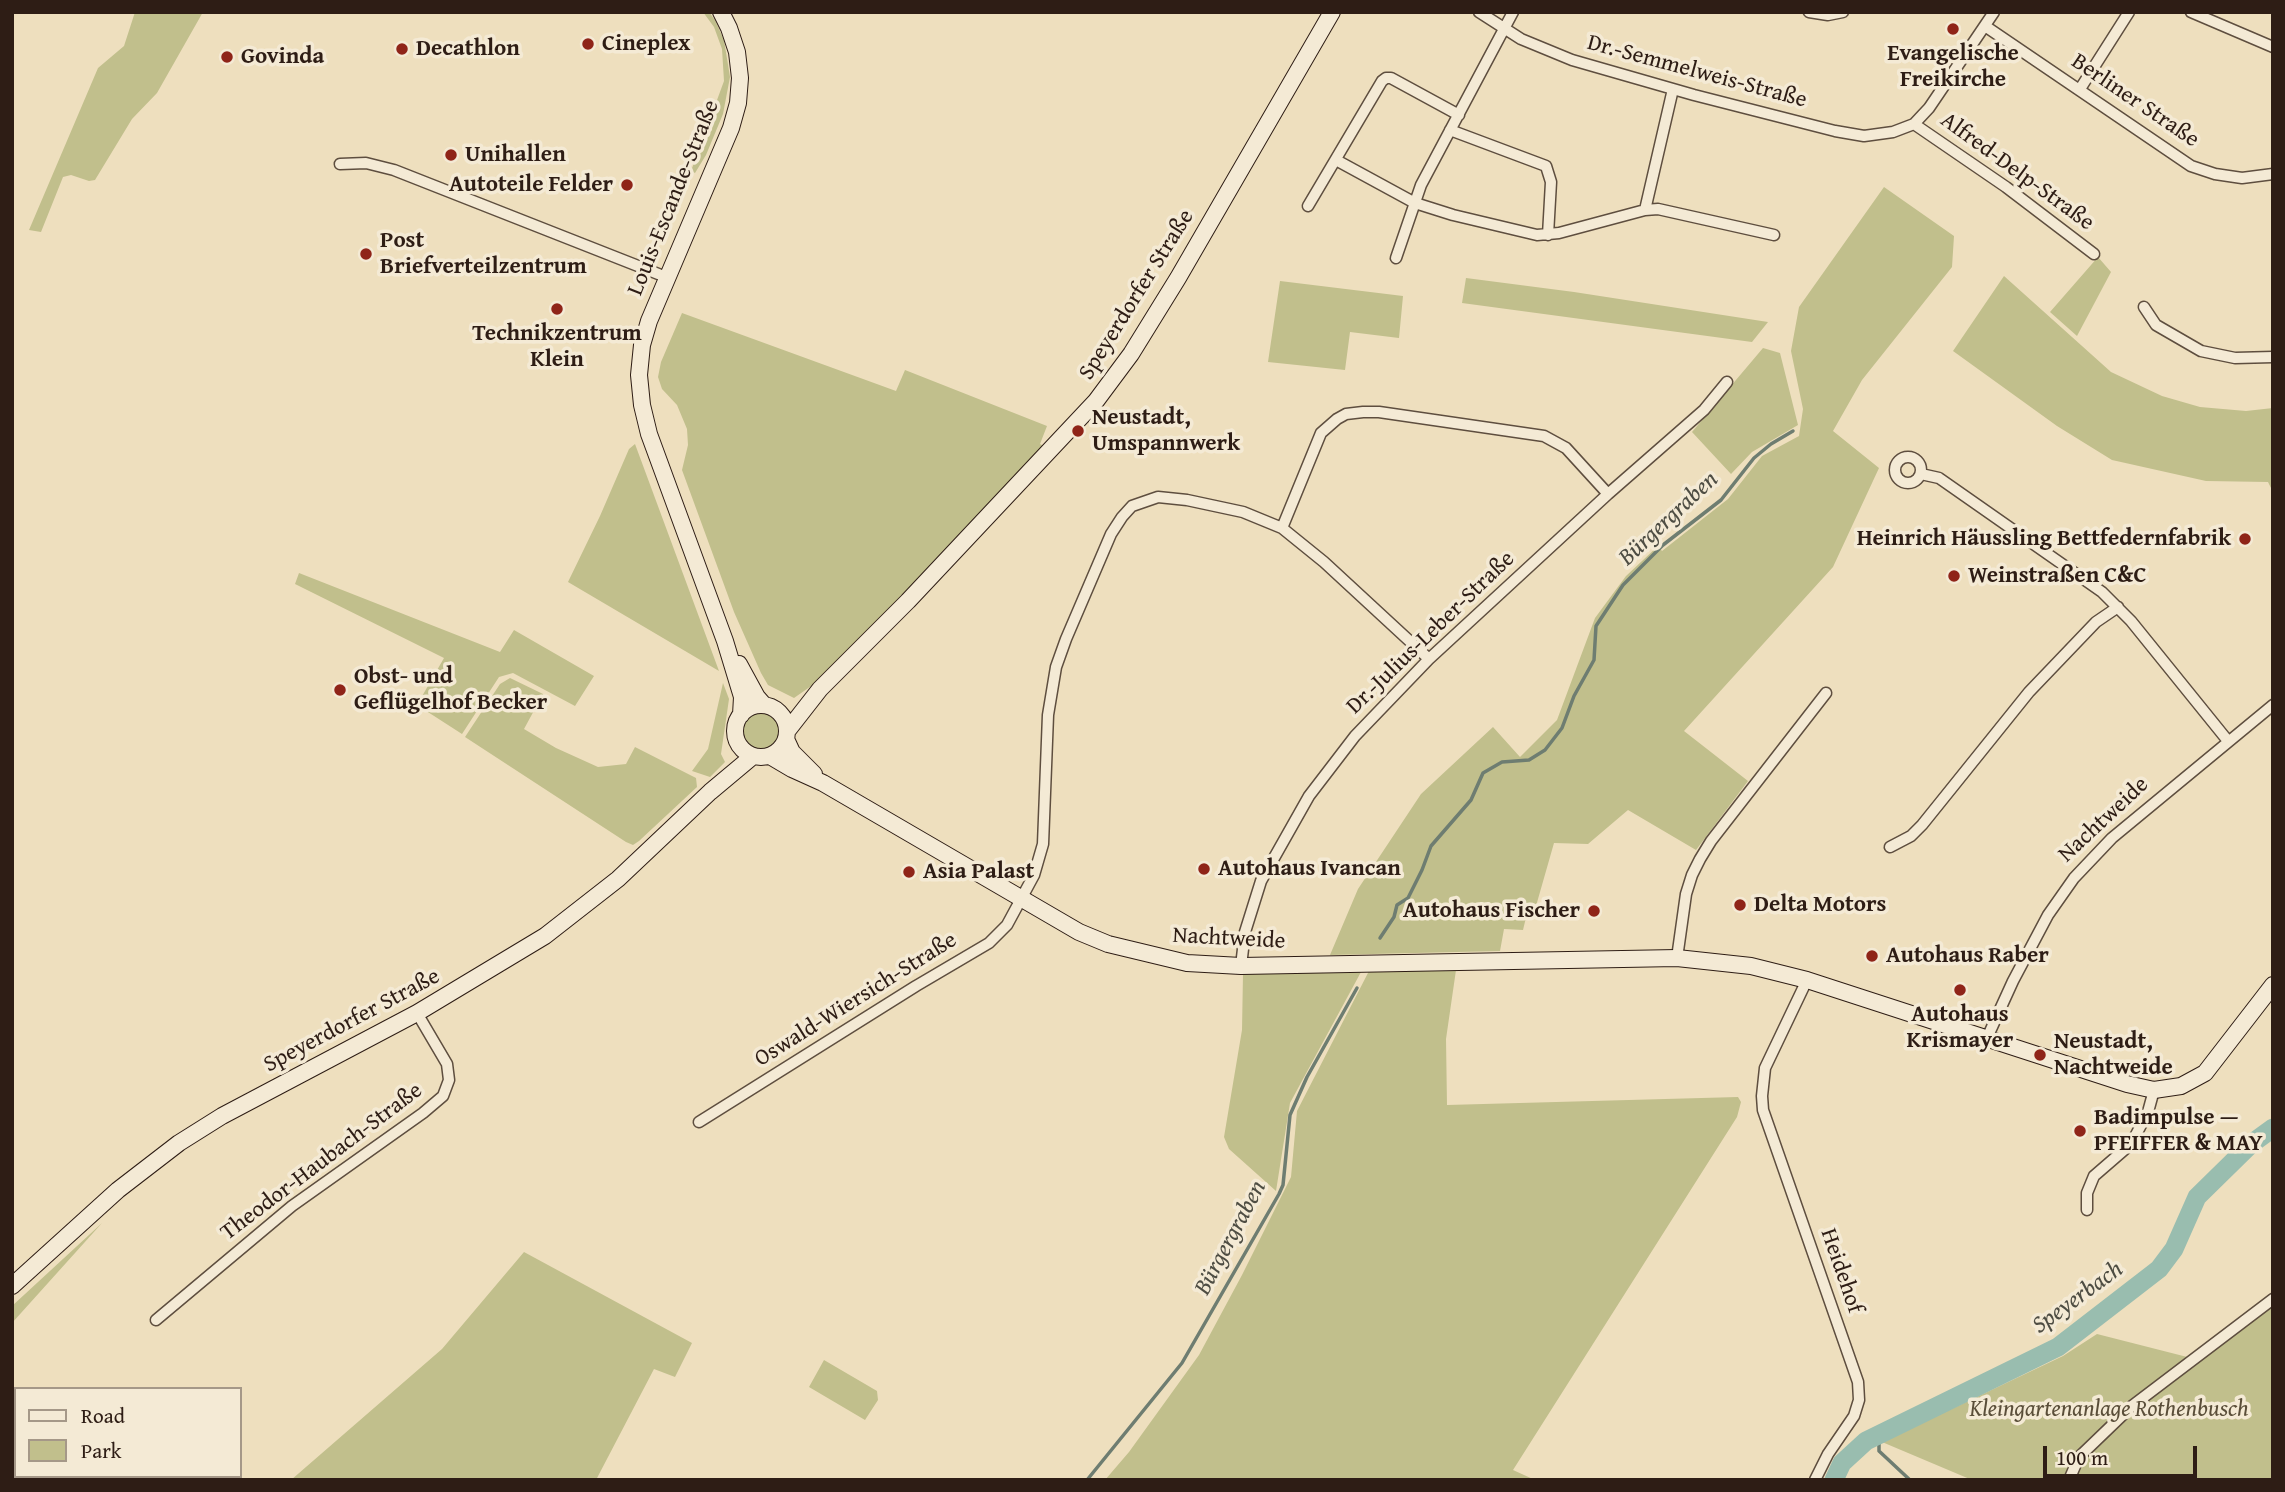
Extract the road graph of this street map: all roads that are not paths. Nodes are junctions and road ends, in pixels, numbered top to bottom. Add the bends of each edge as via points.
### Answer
1 (721, 12) edge
2 (1332, 12) edge
3 (1479, 12) edge
4 (1513, 12) edge
5 (1809, 12) edge
6 (1843, 12) edge
7 (1994, 12) edge
8 (2129, 12) edge
9 (2191, 12) edge
10 (1984, 26) junction
11 (1505, 30) junction
12 (2273, 47) edge
13 (1673, 89) junction
14 (2080, 89) junction
15 (1459, 115) junction
16 (1914, 124) junction
17 (1451, 130) junction
18 (1336, 160) junction
19 (340, 164) dead end
20 (2273, 174) edge
21 (1415, 203) junction
22 (1308, 206) dead end
23 (1645, 210) junction
24 (1548, 235) junction
25 (1774, 235) dead end
26 (2094, 254) dead end
27 (1396, 258) dead end
28 (666, 277) junction
29 (2144, 307) dead end
30 (2273, 358) edge
31 (1727, 382) dead end
32 (1921, 474) dead end
33 (1608, 494) junction
34 (1282, 528) junction
35 (2118, 607) junction
36 (725, 641) junction
37 (1429, 659) junction
38 (820, 689) junction
39 (1826, 693) dead end
40 (2273, 705) edge
41 (769, 707) junction
42 (741, 715) junction
43 (787, 735) junction
44 (2228, 741) junction
45 (738, 744) junction
46 (762, 756) junction
47 (823, 783) junction
48 (710, 792) junction
49 (1890, 847) dead end
50 (1022, 899) junction
51 (1677, 958) junction
52 (1241, 966) junction
53 (1807, 980) junction
54 (2273, 985) edge
55 (417, 1013) junction
56 (1987, 1038) junction
57 (2154, 1090) junction
58 (699, 1122) dead end
59 (2087, 1210) dead end
60 (12, 1286) edge
61 (2273, 1299) edge
62 (156, 1320) dead end
63 (1815, 1480) edge
64 (2069, 1480) edge

1 - 28 street, Louis-Escande-Straße via 737,52 738,103
2 - 38 street, Speyerdorfer Straße via 1178,278 1096,401
3 - 11 street, Dr.-Semmelweis-Straße
4 - 11 street
5 - 6 street
7 - 10 street
8 - 14 street
9 - 12 street
10 - 14 street, Berliner Straße
10 - 16 street
11 - 13 street, Dr.-Semmelweis-Straße via 1572,60
11 - 15 street
13 - 16 street, Dr.-Semmelweis-Straße via 1853,135 1885,134
13 - 23 street
14 - 20 street, Berliner Straße via 2202,171 2242,178
15 - 17 street
15 - 18 street via 1386,78
16 - 26 street, Alfred-Delp-Straße
17 - 21 street
17 - 24 street via 1546,166 1551,182
18 - 21 street
18 - 22 street
19 - 28 street via 366,163 394,170
21 - 24 street
21 - 27 street
23 - 24 street
23 - 25 street via 1665,210
28 - 36 street, Louis-Escande-Straße via 642,345 642,405
29 - 30 street via 2156,325 2201,351 2235,358
31 - 33 street, Dr.-Julius-Leber-Straße via 1704,410
32 - 35 street via 1939,478
33 - 34 street via 1566,448 1544,436 1363,412 1337,419 1321,433
33 - 37 street, Dr.-Julius-Leber-Straße
34 - 37 street, Oswald-Wiersich-Straße
34 - 50 street, Oswald-Wiersich-Straße via 1243,512 1175,498 1144,500 1122,517 1056,667 1048,715 1043,844
35 - 44 street
35 - 49 street via 2096,622 2029,692 1922,825
36 - 41 street, Louis-Escande-Straße via 757,697
36 - 42 street, Louis-Escande-Straße via 742,700
37 - 52 street, Dr.-Julius-Leber-Straße via 1355,736 1288,830 1252,904
38 - 41 street, Speyerdorfer Straße via 787,707
38 - 43 street, Speyerdorfer Straße
39 - 51 street via 1700,859 1686,894
40 - 44 street, Nachtweide
41 - 42 street via 753,706
41 - 43 street via 785,720
42 - 45 street via 736,727
43 - 46 street via 779,751
43 - 47 street, Nachtweide via 794,755
44 - 56 street, Nachtweide via 2112,838 2074,878 2048,915
45 - 46 street via 744,751
45 - 48 street, Speyerdorfer Straße
46 - 47 street, Nachtweide
46 - 48 street, Speyerdorfer Straße
47 - 50 street, Nachtweide
48 - 55 street, Speyerdorfer Straße via 571,918
50 - 52 street, Nachtweide via 1108,944 1187,963
50 - 58 street, Oswald-Wiersich-Straße via 1007,925 989,943
51 - 52 street, Nachtweide
51 - 53 street, Nachtweide via 1751,966
53 - 56 street, Nachtweide
53 - 63 street, Heidehof via 1762,1080 1763,1110 1858,1382 1854,1416
54 - 57 street, Nachtweide via 2205,1073 2181,1086
55 - 60 street, Speyerdorfer Straße via 180,1143 118,1190
55 - 62 street, Theodor-Haubach-Straße via 447,1064 449,1080 443,1096 292,1206
56 - 57 street, Nachtweide
57 - 59 street via 2131,1144 2094,1176
61 - 64 street via 2132,1406 2079,1457

